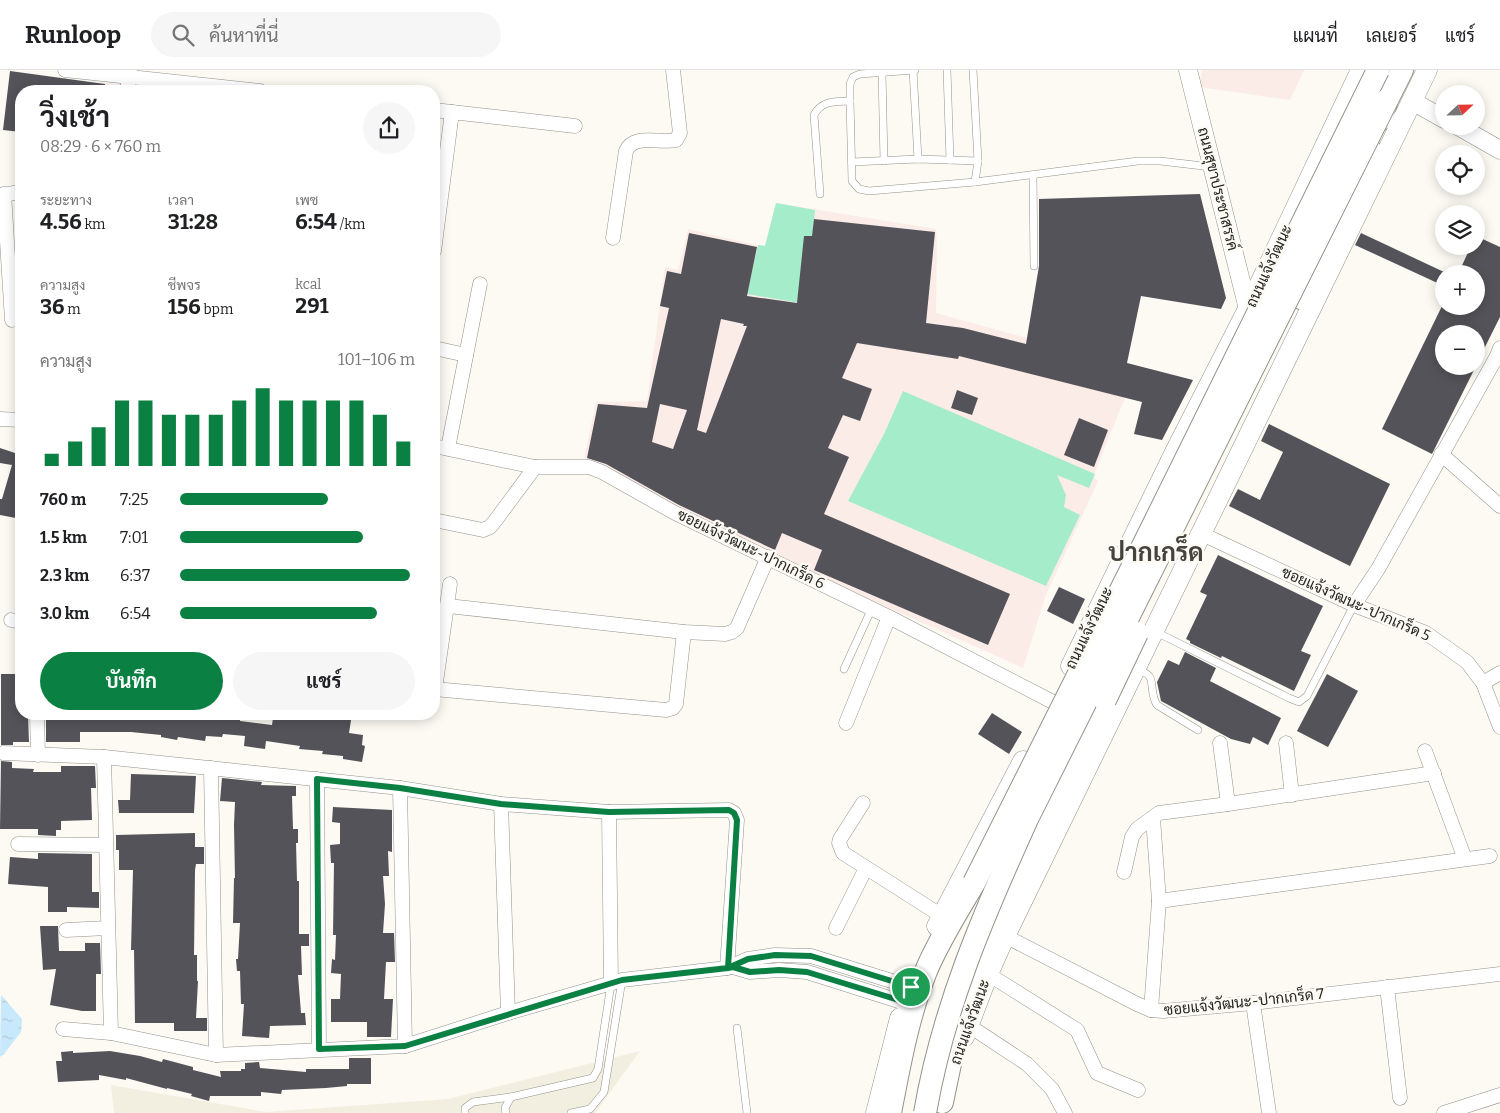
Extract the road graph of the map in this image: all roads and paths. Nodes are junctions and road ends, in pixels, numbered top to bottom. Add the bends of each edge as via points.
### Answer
1 (65, 70) edge
2 (673, 70) edge
3 (914, 70) edge
4 (947, 70) edge
5 (973, 70) edge
6 (1188, 70) edge
7 (1361, 70) edge
8 (1378, 70) edge
9 (1402, 70) edge
10 (1427, 70) edge
11 (130, 73) edge
12 (882, 73) junction
13 (217, 85) edge
14 (1388, 100) junction
15 (850, 101) junction
16 (1412, 101) junction
17 (440, 111) edge
18 (452, 112) junction
19 (1435, 113) edge
20 (575, 126) dead end
21 (1474, 135) edge
22 (1500, 150) edge
23 (918, 159) junction
24 (950, 160) junction
25 (978, 161) junction
26 (852, 162) junction
27 (884, 162) junction
28 (1213, 167) junction
29 (1033, 176) junction
30 (975, 182) junction
31 (15, 193) edge
32 (2, 194) edge
33 (820, 194) dead end
34 (440, 205) edge
35 (614, 238) dead end
36 (1034, 266) dead end
37 (480, 284) dead end
38 (1248, 309) junction
39 (12, 320) dead end
40 (1296, 338) junction
41 (1500, 348) edge
42 (440, 349) edge
43 (466, 355) junction
44 (0, 419) edge
45 (15, 420) edge
46 (441, 447) edge
47 (1441, 454) junction
48 (535, 467) junction
49 (1500, 506) edge
50 (440, 521) edge
51 (1202, 534) junction
52 (768, 557) junction
53 (450, 584) dead end
54 (1354, 605) junction
55 (448, 606) junction
56 (872, 608) junction
57 (890, 617) junction
58 (1154, 631) junction
59 (684, 632) junction
60 (440, 653) edge
61 (844, 668) dead end
62 (1136, 668) junction
63 (1500, 674) edge
64 (1483, 684) junction
65 (440, 690) edge
66 (1054, 702) junction
67 (38, 720) edge
68 (846, 723) dead end
69 (1500, 727) edge
70 (1198, 730) dead end
71 (1220, 743) dead end
72 (1286, 743) dead end
73 (1424, 751) dead end
74 (3, 753) dead end
75 (38, 755) junction
76 (104, 757) junction
77 (211, 768) junction
78 (1434, 773) junction
79 (317, 779) junction
80 (400, 788) junction
81 (1292, 795) junction
82 (862, 803) dead end
83 (501, 804) junction
84 (1228, 804) junction
85 (609, 812) junction
86 (1153, 818) junction
87 (18, 844) dead end
88 (106, 845) junction
89 (1490, 856) dead end
90 (1464, 859) junction
91 (866, 868) junction
92 (1124, 872) dead end
93 (974, 883) junction
94 (1159, 901) junction
95 (942, 916) junction
96 (108, 928) junction
97 (836, 928) dead end
98 (66, 930) dead end
99 (1005, 936) junction
100 (730, 967) junction
101 (988, 974) junction
102 (1500, 974) edge
103 (616, 982) junction
104 (1387, 987) junction
105 (908, 995) junction
106 (1252, 1003) junction
107 (1151, 1010) junction
108 (508, 1013) junction
109 (968, 1025) junction
110 (737, 1028) dead end
111 (63, 1029) dead end
112 (110, 1033) junction
113 (405, 1046) junction
114 (319, 1049) junction
115 (216, 1054) junction
116 (1138, 1090) dead end
117 (1500, 1095) edge
118 (511, 1097) junction
119 (1400, 1098) dead end
120 (936, 1109) edge
121 (465, 1113) edge
122 (506, 1113) edge
123 (571, 1113) edge
124 (747, 1113) edge
125 (876, 1113) edge
126 (890, 1113) edge
127 (905, 1113) edge
128 (1065, 1113) edge
129 (1269, 1113) edge
130 (1444, 1113) edge

1 - 11 street
2 - 35 street via 680,133 676,140 636,140 629,144
3 - 12 lane
3 - 23 lane
4 - 24 lane
5 - 25 lane
6 - 28 street, ถนนสุขาประชาสรรค์
7 - 38 main road, ถนนแจ้งวัฒนะ
8 - 93 main road, ถนนแจ้งวัฒนะ, bridge
9 - 14 main road, ถนนแจ้งวัฒนะ
10 - 16 main road, ถนนแจ้งวัฒนะ
11 - 13 street
12 - 15 lane via 853,77
12 - 27 lane
14 - 120 main road, bridge via 1355,194 1301,298 975,966
14 - 120 main road, ถนนแจ้งวัฒนะ, bridge via 1027,819 973,942 950,1006 930,1081
15 - 26 lane
15 - 33 lane via 824,103 814,115
16 - 19 street
16 - 40 main road, ถนนแจ้งวัฒนะ
17 - 18 street
18 - 20 street
18 - 34 street
21 - 22 street
23 - 24 lane
23 - 27 lane
24 - 25 lane
25 - 30 lane
26 - 27 lane
26 - 30 lane via 852,181 859,189 869,191
28 - 29 lane via 1138,161
28 - 38 street, ถนนสุขาประชาสรรค์
29 - 30 lane
29 - 36 lane
31 - 32 street
32 - 39 street
37 - 43 street
38 - 40 main road
38 - 66 main road, ถนนแจ้งวัฒนะ
40 - 51 main road, ถนนแจ้งวัฒนะ
41 - 47 street
42 - 43 street
43 - 46 street
44 - 45 street
46 - 48 street, ซอยแจ้งวัฒนะ-ปากเกร็ด 6
47 - 49 street
47 - 54 street via 1378,569
48 - 50 street via 495,521 483,530
48 - 52 street, ซอยแจ้งวัฒนะ-ปากเกร็ด 6 via 589,467 602,472 675,514
51 - 54 street, ซอยแจ้งวัฒนะ-ปากเกร็ด 5
51 - 58 main road, ถนนแจ้งวัฒนะ
52 - 56 street, ซอยแจ้งวัฒนะ-ปากเกร็ด 6
52 - 59 street via 737,628 732,632
53 - 55 street
54 - 58 lane via 1308,696 1299,702
54 - 64 street, ซอยแจ้งวัฒนะ-ปากเกร็ด 5 via 1426,633 1467,662
55 - 59 street
55 - 60 street
56 - 57 street, ซอยแจ้งวัฒนะ-ปากเกร็ด 6
56 - 61 lane
57 - 66 street, ซอยแจ้งวัฒนะ-ปากเกร็ด 6
57 - 68 street
58 - 62 main road, ถนนแจ้งวัฒนะ
59 - 65 street via 676,704 666,710
62 - 70 lane via 1150,676 1152,698 1157,705
62 - 99 main road, ถนนแจ้งวัฒนะ
63 - 64 street
64 - 69 street, ซอยแจ้งวัฒนะ-ปากเกร็ด 5
66 - 95 main road, ถนนแจ้งวัฒนะ
67 - 75 street
71 - 84 street
72 - 81 street
73 - 78 street
74 - 75 street
75 - 76 street
76 - 77 street
76 - 88 street
77 - 79 street
77 - 115 street
78 - 81 street
78 - 90 street
79 - 80 street
79 - 114 street
80 - 83 street
80 - 113 street
81 - 84 street
82 - 91 street via 839,843 843,853
83 - 85 street
83 - 108 street
84 - 86 street via 1159,813
85 - 100 street via 729,810 734,813 737,820
85 - 103 street
86 - 92 street via 1137,829 1132,837
86 - 94 street
87 - 88 street
88 - 96 street
89 - 90 street
90 - 94 street
91 - 95 street
91 - 97 street
93 - 126 main road via 926,972 912,1014
93 - 127 main road, ถนนแจ้งวัฒนะ via 931,1001
94 - 107 street
95 - 105 main road, ถนนแจ้งวัฒนะ
96 - 98 street
96 - 112 street
99 - 101 main road, ถนนแจ้งวัฒนะ
99 - 107 street, ซอยแจ้งวัฒนะ-ปากเกร็ด 7
100 - 103 street
100 - 105 street via 750,972 807,972
101 - 109 main road, ถนนแจ้งวัฒนะ
101 - 116 street via 1077,1030 1097,1073
102 - 104 street, ซอยแจ้งวัฒนะ-ปากเกร็ด 7
103 - 108 street
103 - 118 lane via 598,1070 593,1078
103 - 123 lane via 604,1092 590,1109
104 - 106 street, ซอยแจ้งวัฒนะ-ปากเกร็ด 7
104 - 119 street
105 - 125 main road, ถนนแจ้งวัฒนะ via 890,1051
106 - 107 street, ซอยแจ้งวัฒนะ-ปากเกร็ด 7
106 - 129 street
108 - 113 street
109 - 120 main road, ถนนแจ้งวัฒนะ
109 - 128 street via 1026,1064 1052,1090
110 - 124 lane
111 - 112 street
112 - 115 street
113 - 114 street
114 - 115 street
117 - 130 street
118 - 121 lane via 473,1102 465,1108
118 - 122 lane

